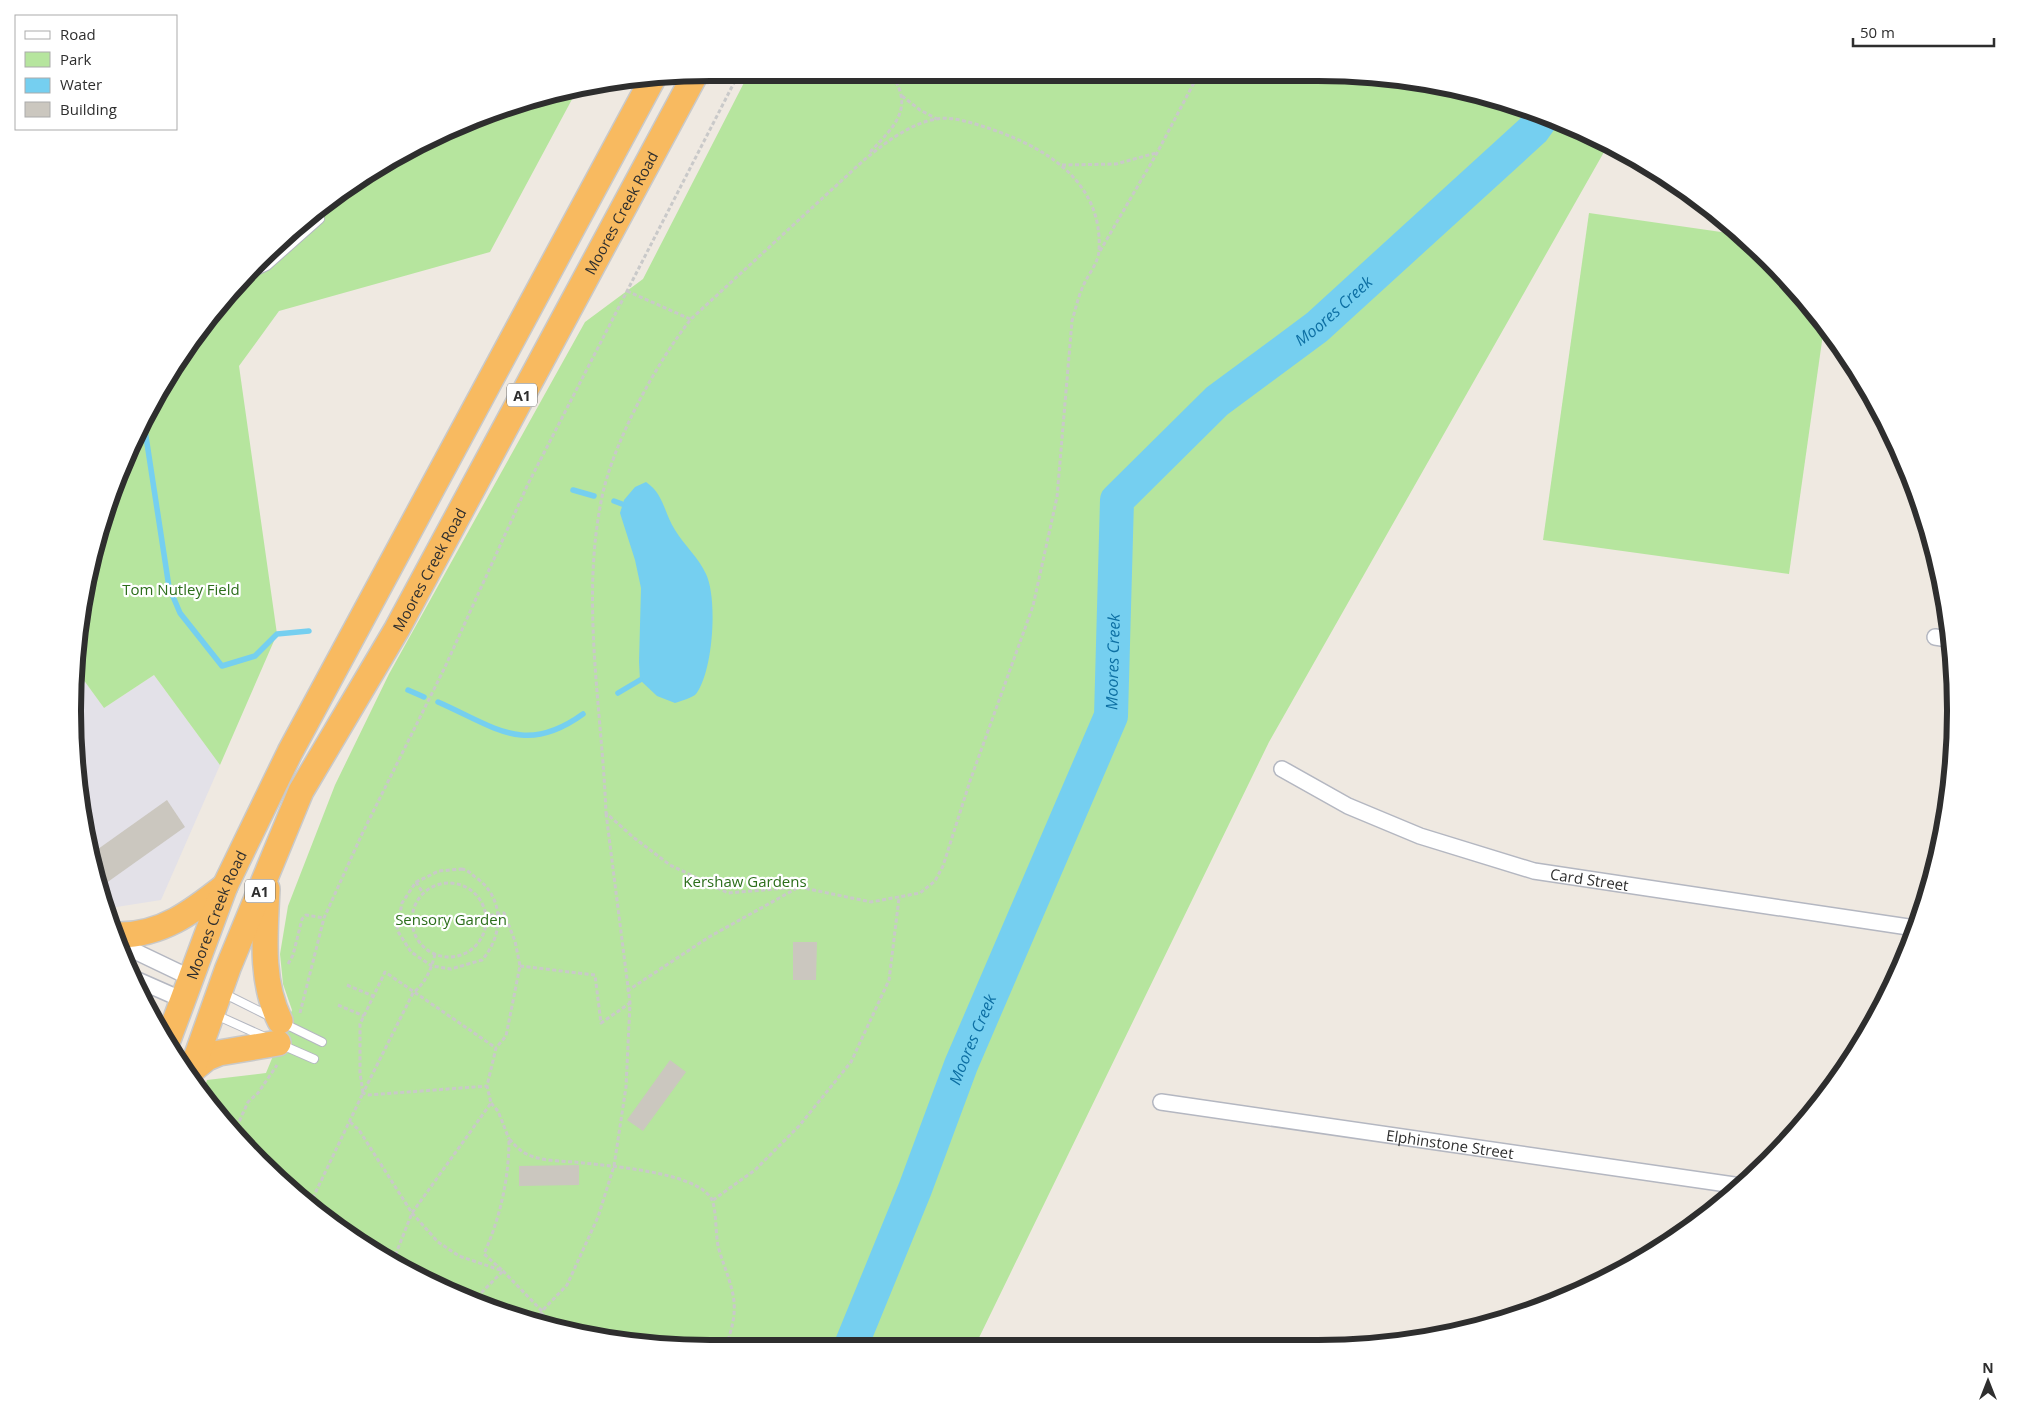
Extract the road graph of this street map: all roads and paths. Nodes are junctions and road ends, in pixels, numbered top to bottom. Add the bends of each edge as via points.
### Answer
1 (734, 81) edge
2 (897, 81) edge
3 (1194, 81) edge
4 (691, 82) edge
5 (649, 85) edge
6 (902, 95) junction
7 (937, 119) junction
8 (1157, 153) junction
9 (864, 160) junction
10 (1062, 164) junction
11 (320, 219) dead end
12 (1099, 252) junction
13 (264, 268) edge
14 (627, 291) junction
15 (691, 319) junction
16 (1282, 770) dead end
17 (606, 813) junction
18 (268, 871) junction
19 (416, 882) junction
20 (225, 886) junction
21 (798, 888) junction
22 (423, 893) junction
23 (899, 898) junction
24 (498, 914) junction
25 (486, 916) junction
26 (324, 918) junction
27 (1908, 927) edge
28 (123, 935) edge
29 (128, 949) edge
30 (436, 954) junction
31 (432, 966) junction
32 (520, 966) junction
33 (286, 968) dead end
34 (142, 980) edge
35 (347, 984) dead end
36 (187, 989) junction
37 (627, 991) junction
38 (414, 993) junction
39 (373, 996) junction
40 (216, 1002) junction
41 (630, 1003) junction
42 (338, 1005) dead end
43 (364, 1016) junction
44 (171, 1033) edge
45 (285, 1034) junction
46 (322, 1042) dead end
47 (496, 1048) junction
48 (314, 1059) dead end
49 (192, 1067) edge
50 (194, 1070) edge
51 (488, 1086) junction
52 (364, 1093) junction
53 (1161, 1102) dead end
54 (491, 1103) junction
55 (350, 1122) junction
56 (237, 1125) edge
57 (509, 1139) junction
58 (614, 1166) junction
59 (1731, 1185) edge
60 (313, 1198) edge
61 (713, 1200) junction
62 (412, 1213) junction
63 (395, 1255) edge
64 (503, 1271) junction
65 (479, 1295) edge
66 (542, 1311) junction
67 (539, 1315) edge
68 (543, 1317) edge
69 (728, 1340) edge

1 - 14 path
2 - 6 path
3 - 8 path
4 - 18 highway, Moores Creek Road / A1 via 397,628 301,791
5 - 20 highway, Moores Creek Road / A1 via 309,717
6 - 7 path
6 - 9 path via 897,122
7 - 9 path via 912,127
7 - 10 path via 967,122 996,131
8 - 10 path via 1116,164
8 - 12 path
9 - 15 path
10 - 12 path via 1091,205
11 - 13 lane
12 - 23 path via 1072,321 1057,497 1033,606 943,866 935,881 920,893
14 - 15 path
14 - 26 path via 528,484 445,667
15 - 17 path via 671,344 624,436 598,515 593,584 595,661
16 - 27 street, Card Street via 1348,806 1420,836 1534,871
17 - 21 path via 670,865 728,893
17 - 37 path
18 - 40 highway, Moores Creek Road / A1
18 - 45 highway via 265,922 267,978 271,1003
19 - 22 path
19 - 24 path via 439,871 467,870 489,890
19 - 31 path via 402,904 397,930 412,952
20 - 28 highway via 172,924 159,930
20 - 36 highway, Moores Creek Road / A1
21 - 23 path via 871,902
21 - 37 path via 709,937
22 - 25 path via 439,885 457,884 468,888 477,896
22 - 30 path via 416,902 412,925 422,946
23 - 61 path via 889,980 851,1062 799,1126 755,1170
24 - 25 path
24 - 31 path via 496,936 482,960 451,969
24 - 32 path via 504,913
25 - 30 path via 482,936 467,952 456,956
26 - 33 path via 312,914 302,919 293,955
26 - 45 path
29 - 36 street
30 - 31 path
31 - 38 path
32 - 41 path via 595,974 601,1023
32 - 47 path via 506,1036
34 - 36 street
35 - 39 path
36 - 40 highway
36 - 44 highway, Moores Creek Road / A1
37 - 41 path
38 - 39 path via 384,972
38 - 47 path
38 - 52 path
39 - 43 path
40 - 45 lane
40 - 45 lane
40 - 49 highway, Moores Creek Road / A1
41 - 58 path via 626,1087
42 - 43 path
43 - 52 path via 360,1024 360,1072
45 - 46 lane
45 - 48 lane
45 - 50 highway via 219,1053
45 - 56 path via 258,1093 248,1102
47 - 51 path
51 - 52 path
51 - 54 path
52 - 55 path
53 - 59 street, Elphinstone Street
54 - 57 path via 498,1111
54 - 62 path
55 - 60 path
55 - 62 path via 359,1130
57 - 58 path via 524,1152 549,1160
57 - 64 path via 509,1167 484,1254
58 - 61 path via 693,1183
58 - 66 path via 598,1216 567,1285
61 - 69 path via 716,1239 735,1299 733,1328
62 - 63 path
62 - 64 path via 438,1242 459,1256
64 - 65 path
64 - 66 path
66 - 67 path
66 - 68 path

